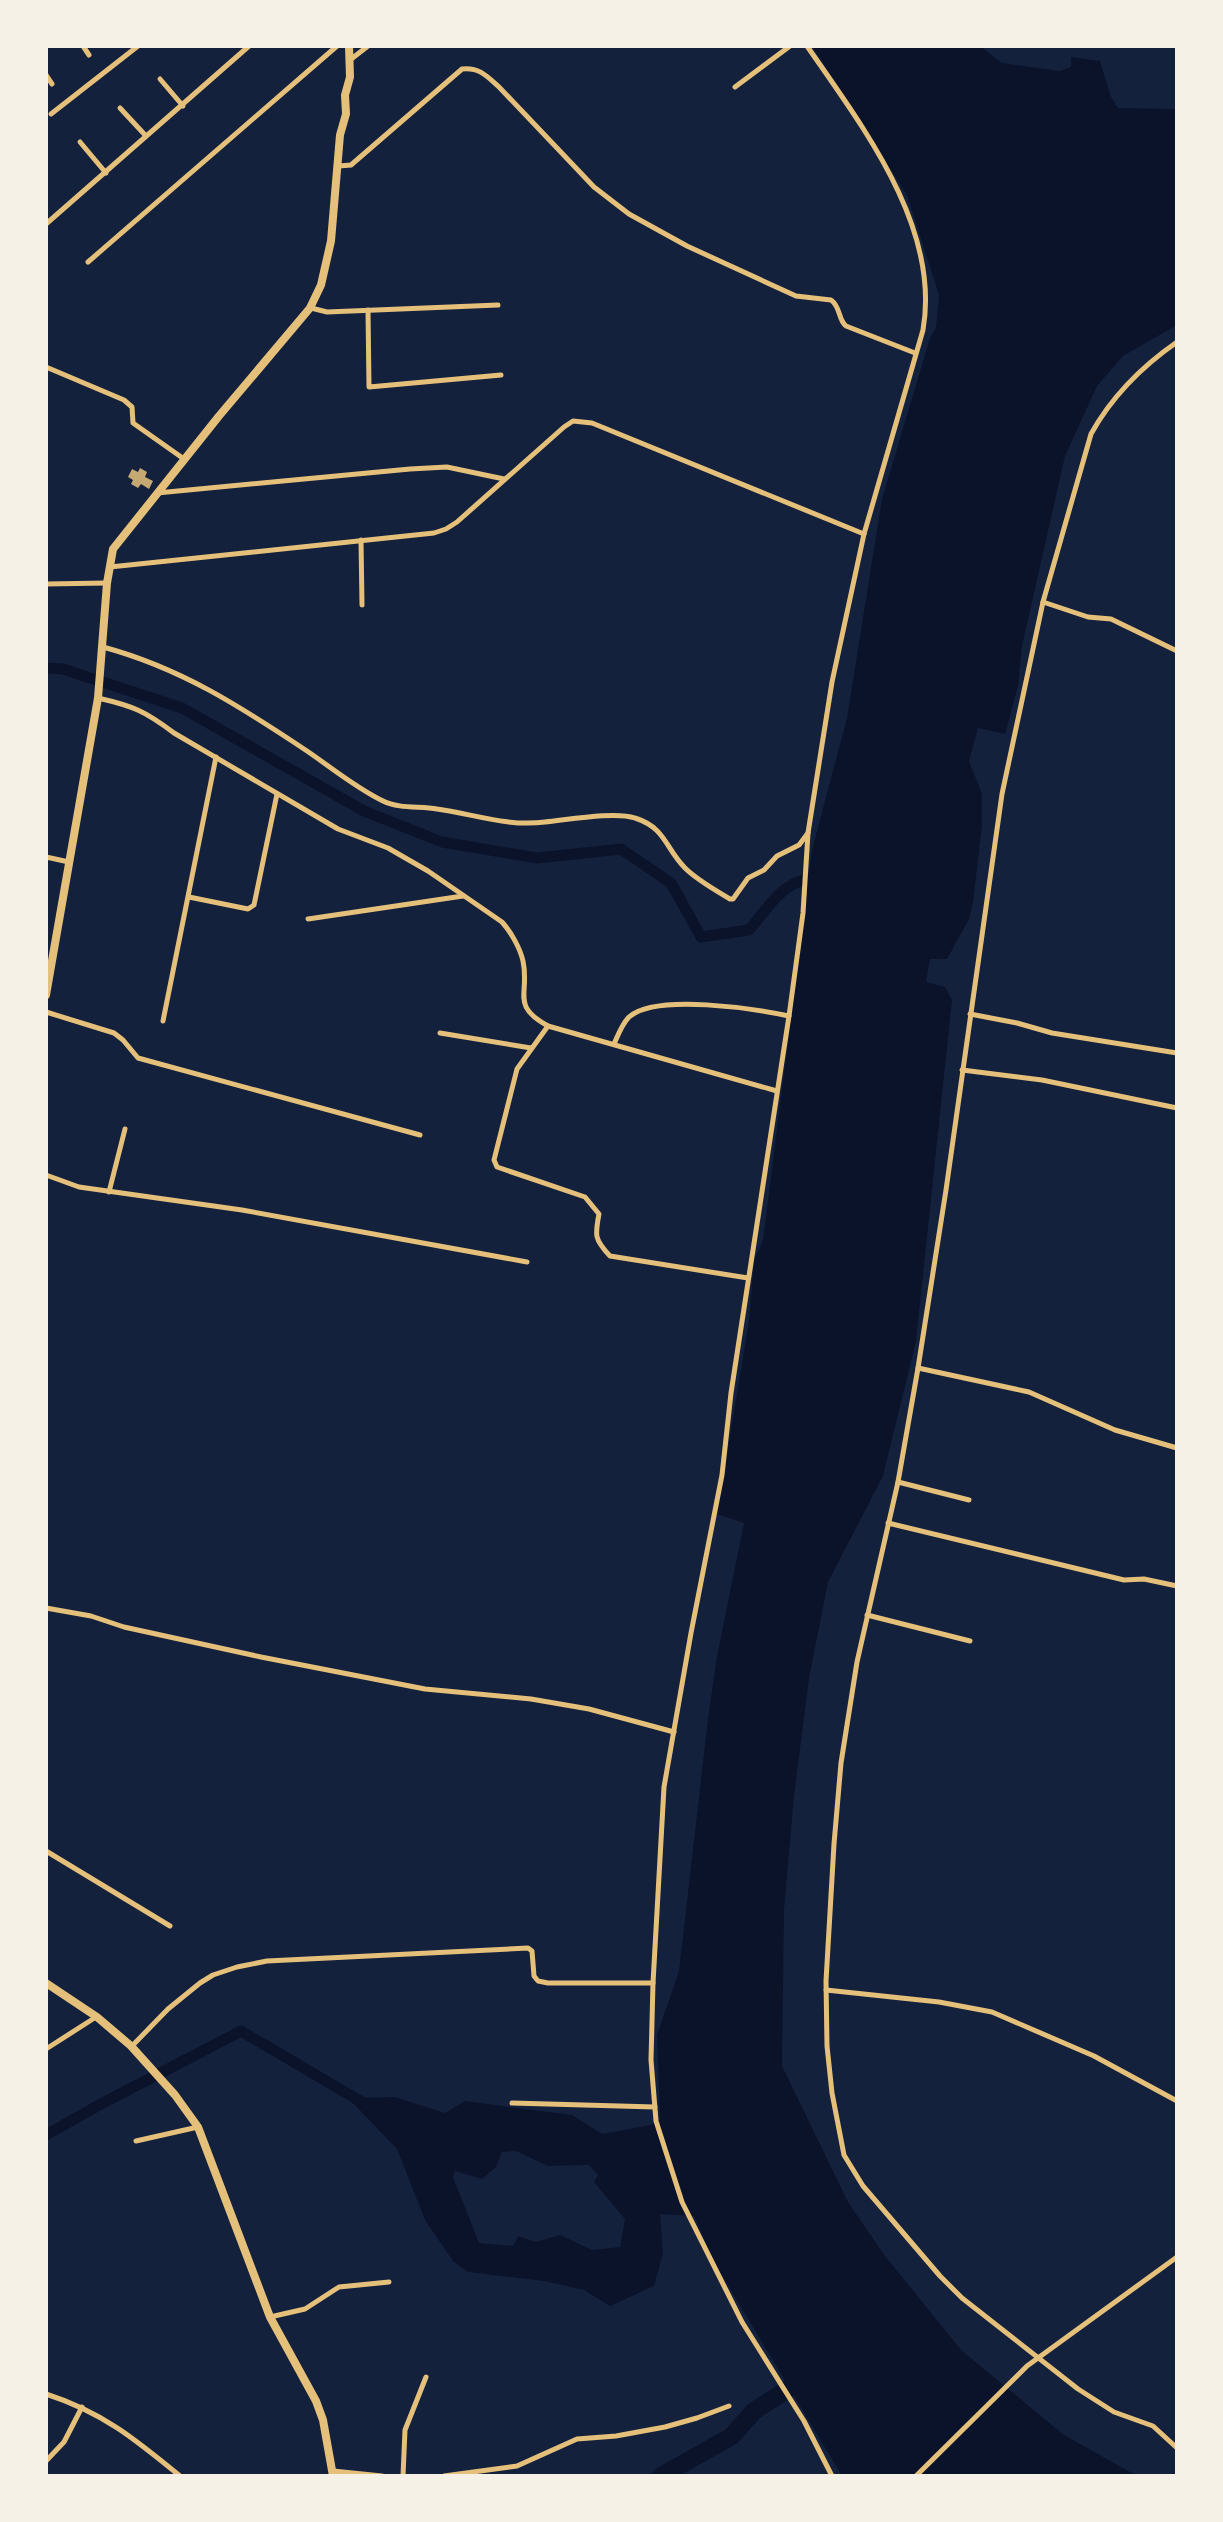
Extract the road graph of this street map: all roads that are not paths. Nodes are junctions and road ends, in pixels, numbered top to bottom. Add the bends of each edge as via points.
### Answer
1 (83, 46) edge
2 (138, 46) edge
3 (249, 46) edge
4 (337, 46) edge
5 (349, 46) edge
6 (368, 46) edge
7 (790, 46) edge
8 (807, 46) edge
9 (89, 55) dead end
10 (350, 60) junction
11 (46, 75) edge
12 (160, 79) dead end
13 (52, 84) dead end
14 (735, 87) dead end
15 (183, 106) junction
16 (120, 108) dead end
17 (51, 114) dead end
18 (146, 136) junction
19 (80, 142) dead end
20 (339, 166) junction
21 (106, 173) junction
22 (46, 224) edge
23 (88, 262) dead end
24 (498, 305) dead end
25 (310, 308) junction
26 (368, 310) junction
27 (1177, 342) edge
28 (915, 353) junction
29 (46, 367) edge
30 (501, 375) dead end
31 (185, 460) junction
32 (505, 479) junction
33 (157, 493) junction
34 (864, 534) junction
35 (361, 540) junction
36 (109, 567) junction
37 (46, 582) edge
38 (107, 583) junction
39 (1043, 602) junction
40 (362, 605) dead end
41 (102, 647) junction
42 (1177, 651) edge
43 (99, 693) junction
44 (216, 757) junction
45 (277, 794) junction
46 (808, 836) junction
47 (46, 857) edge
48 (70, 863) junction
49 (464, 896) junction
50 (189, 897) junction
51 (308, 919) dead end
52 (46, 995) edge
53 (46, 1012) edge
54 (970, 1014) junction
55 (789, 1016) junction
56 (163, 1021) dead end
57 (548, 1026) junction
58 (440, 1033) dead end
59 (614, 1044) junction
60 (531, 1048) junction
61 (1177, 1053) edge
62 (962, 1070) junction
63 (777, 1091) junction
64 (1177, 1108) edge
65 (125, 1129) dead end
66 (420, 1135) dead end
67 (46, 1175) edge
68 (109, 1192) junction
69 (527, 1262) dead end
70 (748, 1278) junction
71 (918, 1368) junction
72 (1177, 1448) edge
73 (898, 1482) junction
74 (969, 1500) dead end
75 (888, 1523) junction
76 (1177, 1586) edge
77 (46, 1608) edge
78 (867, 1615) junction
79 (970, 1641) dead end
80 (674, 1732) junction
81 (46, 1851) edge
82 (170, 1926) dead end
83 (46, 1983) edge
84 (653, 1983) junction
85 (826, 1990) junction
86 (97, 2017) junction
87 (133, 2048) junction
88 (46, 2049) edge
89 (1177, 2101) edge
90 (512, 2103) dead end
91 (655, 2107) junction
92 (198, 2127) junction
93 (136, 2141) dead end
94 (1177, 2257) edge
95 (389, 2282) dead end
96 (270, 2317) junction
97 (1037, 2359) junction
98 (426, 2377) dead end
99 (46, 2394) edge
100 (729, 2406) dead end
101 (82, 2407) junction
102 (1177, 2448) edge
103 (46, 2461) edge
104 (333, 2474) edge
105 (180, 2476) edge
106 (382, 2476) edge
107 (403, 2476) edge
108 (444, 2476) edge
109 (832, 2476) edge
110 (916, 2476) edge

1 - 9 street
2 - 17 street
3 - 15 street
4 - 23 street
5 - 10 main road
6 - 10 street
7 - 14 street
8 - 28 street via 910,217 926,279 927,307
10 - 20 main road
11 - 13 street
12 - 15 street
15 - 18 street
16 - 18 street
18 - 21 street
19 - 21 street
20 - 25 main road via 325,269
20 - 28 street via 351,165 462,69 474,69 499,87 594,187 629,214 796,296 831,300 842,324
21 - 22 street
24 - 26 street
25 - 26 street
25 - 31 main road
26 - 30 street via 369,387
27 - 39 street via 1116,395 1091,434
28 - 34 street
29 - 31 street via 124,400 132,407 133,423
31 - 33 main road
32 - 33 street via 447,467 422,468
32 - 34 street via 564,427 585,421
32 - 35 street via 446,529
33 - 36 main road via 121,536
34 - 46 street via 832,682
35 - 36 street
35 - 40 street
36 - 38 main road
37 - 38 street
38 - 41 main road
39 - 42 street via 1111,619
39 - 54 street via 1002,794
41 - 43 main road
41 - 46 street via 140,657 203,686 391,804 519,824 637,818 659,829 683,867 730,899 748,878
43 - 44 street via 138,708
43 - 48 main road
44 - 45 street
44 - 50 street
45 - 49 street via 338,829 388,848
45 - 50 street via 254,905 248,909
46 - 55 street
47 - 48 street
48 - 52 main road
49 - 51 street
49 - 57 street via 508,929 523,960 526,1010
50 - 56 street
53 - 66 street via 114,1033 138,1058
54 - 61 street
54 - 62 street
55 - 59 street via 708,1004 656,1008 628,1019
55 - 63 street
57 - 59 street
57 - 60 street
58 - 60 street
59 - 63 street
60 - 70 street via 517,1069 494,1160 497,1167 585,1197 599,1214 594,1230 610,1256
62 - 64 street via 1042,1080
62 - 71 street
63 - 70 street
65 - 68 street
67 - 68 street
68 - 69 street via 242,1210
70 - 80 street via 722,1475
71 - 72 street via 1029,1392 1115,1430
71 - 73 street
73 - 74 street
73 - 75 street
75 - 76 street via 1124,1580
75 - 78 street
77 - 80 street via 261,1657 425,1689 546,1701
78 - 79 street
78 - 85 street via 841,1763
80 - 84 street via 664,1787
81 - 82 street
83 - 86 main road
84 - 87 street via 543,1982 534,1976 528,1948 267,1961 200,1983
84 - 91 street
85 - 89 street via 992,2012 1094,2056
85 - 97 street via 832,2093 844,2155 853,2173 951,2288
86 - 87 main road
86 - 88 street
87 - 92 main road
90 - 91 street
91 - 109 street via 682,2202 711,2263
92 - 93 street
92 - 96 main road
94 - 97 street
95 - 96 street via 339,2287 305,2309
96 - 104 main road via 316,2401
97 - 102 street via 1114,2412 1153,2426
97 - 110 street
98 - 107 street via 405,2430
99 - 101 street
100 - 108 street via 665,2427 577,2439 517,2466
101 - 103 street via 64,2442
101 - 105 street via 135,2439
104 - 106 street

